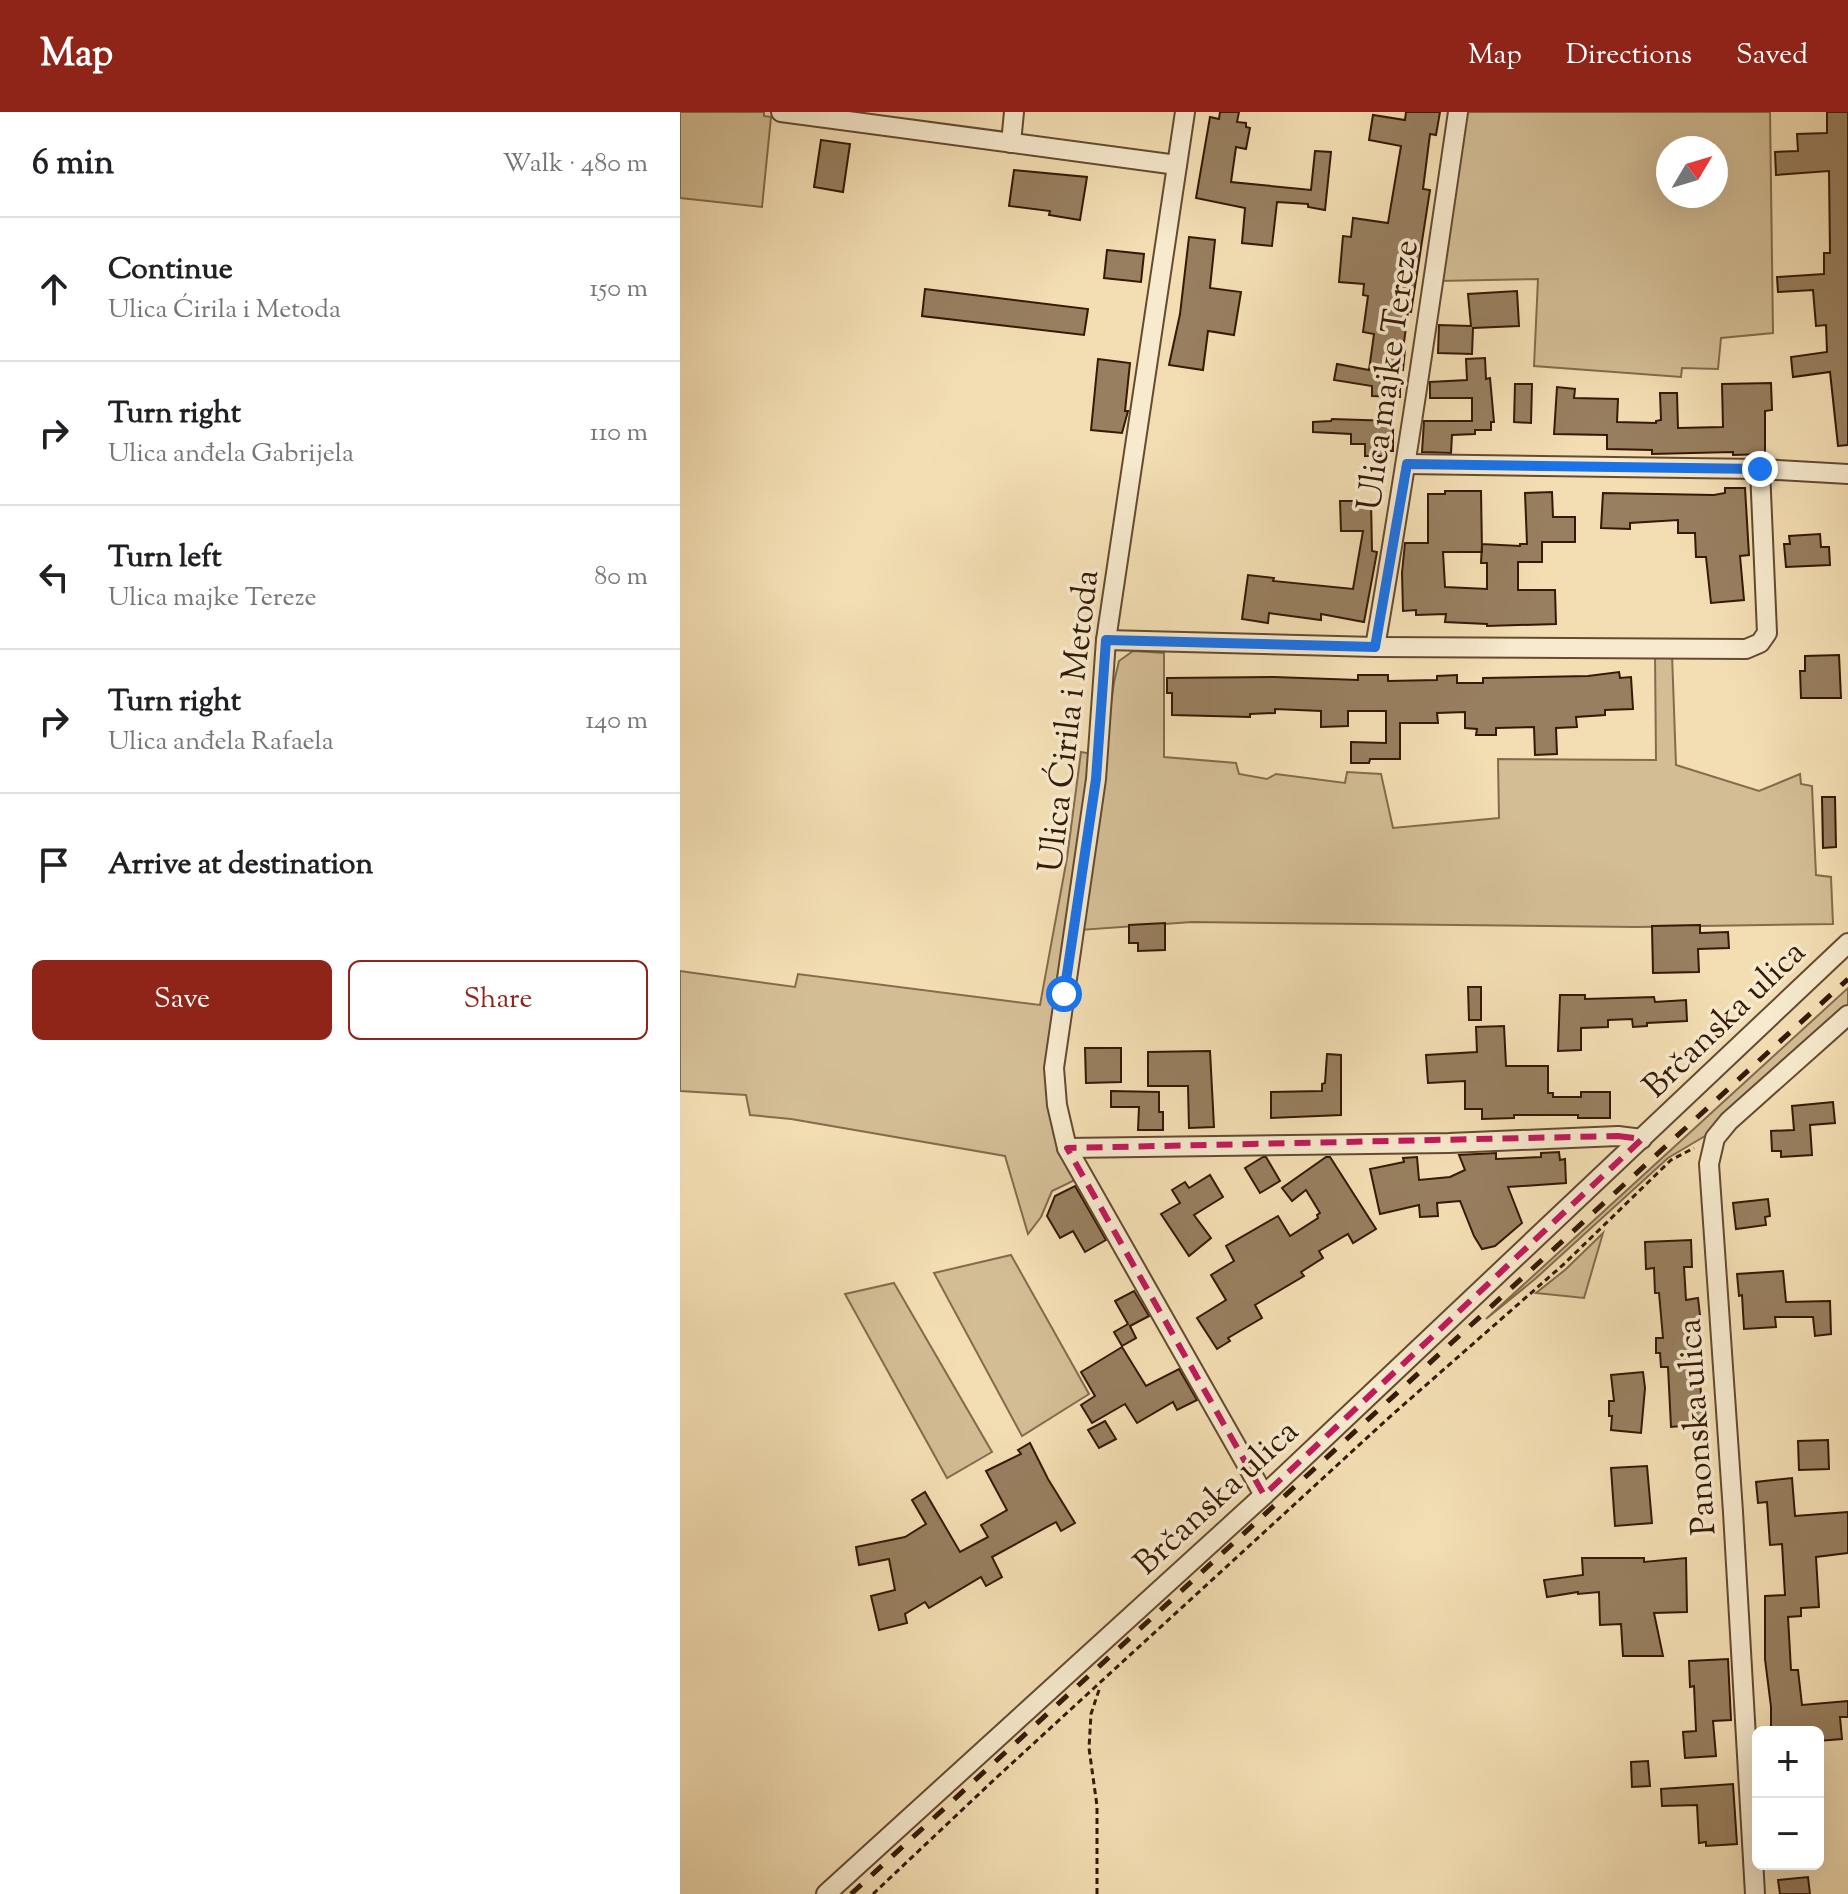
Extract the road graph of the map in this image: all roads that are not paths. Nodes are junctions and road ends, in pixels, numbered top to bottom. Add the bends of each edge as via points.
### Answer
1 (781, 112) edge
2 (1014, 112) edge
3 (1185, 112) edge
4 (1458, 112) edge
5 (1011, 143) junction
6 (1177, 165) junction
7 (1407, 464) junction
8 (1760, 469) junction
9 (1848, 474) edge
10 (1106, 640) junction
11 (1375, 647) junction
12 (1848, 943) edge
13 (1848, 1015) edge
14 (1642, 1139) junction
15 (1067, 1148) junction
16 (1264, 1495) junction
17 (826, 1894) edge
18 (1755, 1894) edge

1 - 5 street
2 - 5 street
3 - 6 street, Ulica Ćirila i Metoda
4 - 7 street, Ulica majke Tereze
5 - 6 street
6 - 10 street, Ulica Ćirila i Metoda
7 - 8 street
7 - 11 street, Ulica majke Tereze
8 - 9 street
8 - 11 street via 1767,633 1760,643 1746,649
10 - 11 street
10 - 15 street, Ulica Ćirila i Metoda via 1096,779 1054,1068
12 - 14 street, Brčanska ulica
13 - 18 street, Panonska ulica via 1729,1121 1715,1138 1709,1164
14 - 15 street, Brčanska ulica
14 - 16 street, Brčanska ulica
15 - 16 street, Ulica Ćirila i Metoda
16 - 17 street, Brčanska ulica

